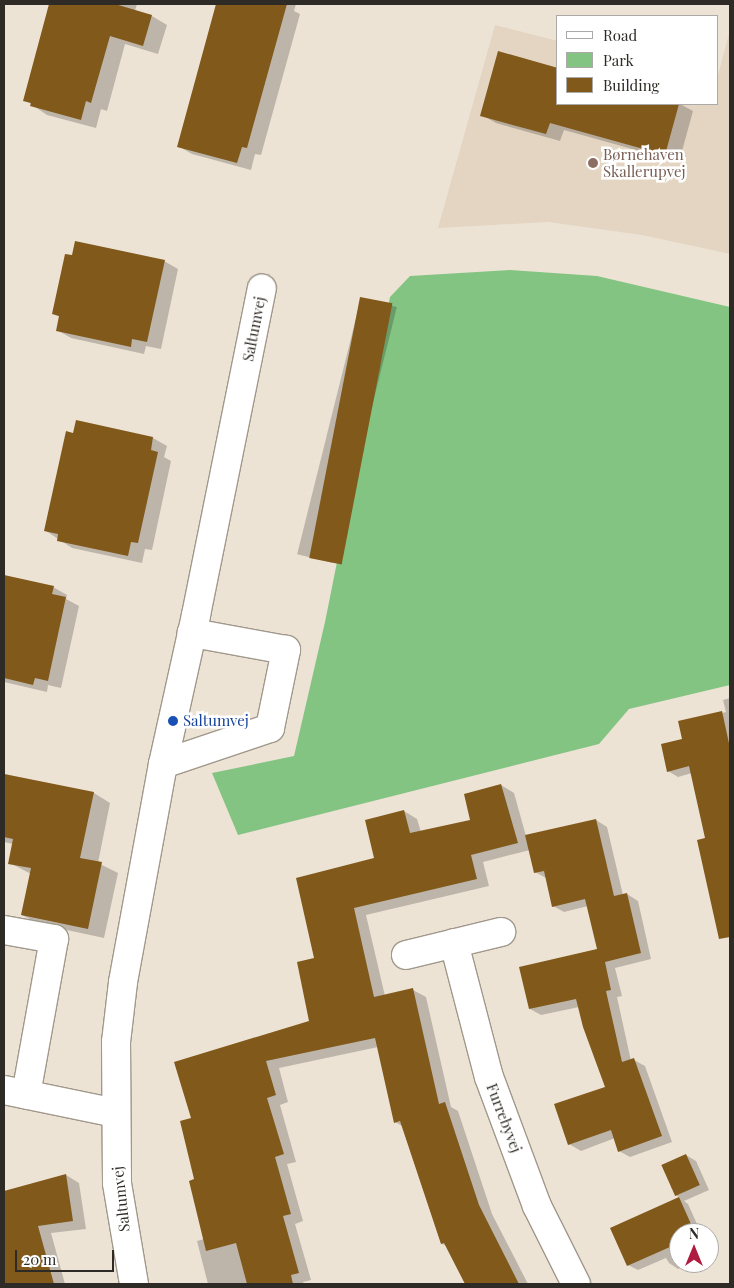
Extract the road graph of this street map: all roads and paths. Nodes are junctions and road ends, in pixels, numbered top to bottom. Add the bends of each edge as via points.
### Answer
1 (262, 289) dead end
2 (192, 633) junction
3 (163, 764) junction
4 (4, 930) edge
5 (501, 932) dead end
6 (454, 944) junction
7 (406, 955) dead end
8 (15, 1092) edge
9 (116, 1113) junction
10 (134, 1284) edge
11 (576, 1284) edge

1 - 2 street, Saltumvej
2 - 3 street, Saltumvej
2 - 3 street via 286,650 270,728
3 - 9 street, Saltumvej via 122,982 116,1042
4 - 8 street via 54,938
5 - 6 street
6 - 7 street
6 - 11 street, Furrebyvej via 489,1077 537,1206
8 - 9 street
9 - 10 street, Saltumvej via 117,1183

